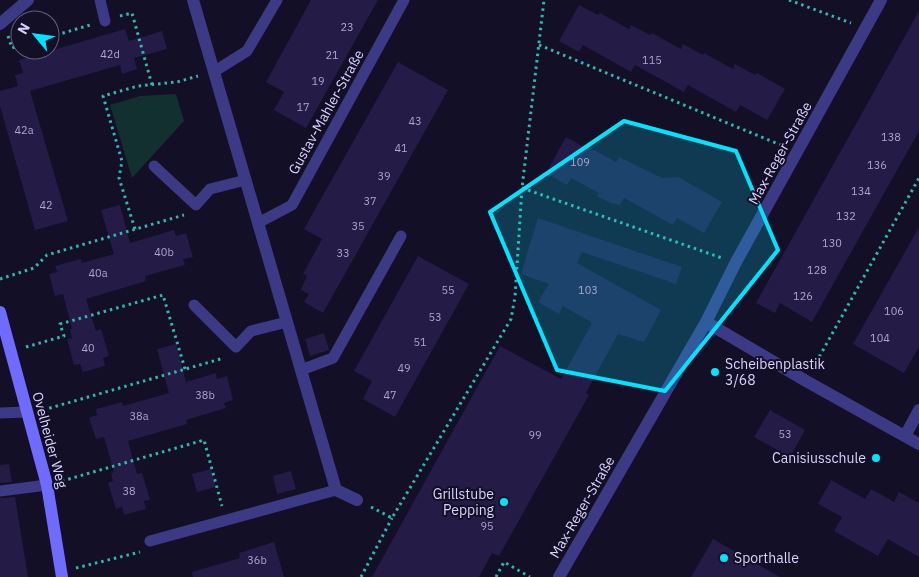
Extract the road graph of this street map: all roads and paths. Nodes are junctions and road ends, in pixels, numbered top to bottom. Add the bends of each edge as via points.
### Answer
1 (28, 0) edge
2 (100, 0) edge
3 (193, 0) edge
4 (276, 0) edge
5 (404, 0) edge
6 (544, 0) edge
7 (789, 0) edge
8 (881, 0) edge
9 (105, 20) dead end
10 (0, 24) edge
11 (866, 28) junction
12 (539, 45) junction
13 (215, 72) junction
14 (798, 152) junction
15 (154, 166) dead end
16 (919, 178) edge
17 (246, 180) junction
18 (522, 188) junction
19 (196, 205) junction
20 (258, 223) junction
21 (135, 229) junction
22 (401, 236) dead end
23 (736, 262) junction
24 (0, 279) edge
25 (194, 305) dead end
26 (0, 312) edge
27 (287, 322) junction
28 (706, 322) junction
29 (236, 346) junction
30 (11, 352) junction
31 (184, 369) junction
32 (301, 370) junction
33 (806, 381) junction
34 (919, 410) edge
35 (0, 413) edge
36 (28, 413) junction
37 (905, 436) junction
38 (919, 444) edge
39 (47, 485) junction
40 (336, 490) junction
41 (0, 491) edge
42 (357, 500) joint
43 (392, 518) junction
44 (227, 520) junction
45 (150, 541) joint
46 (61, 574) edge
47 (361, 577) edge
48 (496, 577) edge
49 (530, 577) edge
50 (559, 577) edge

1 - 10 street
2 - 9 lane
3 - 13 street
4 - 13 lane via 247,51
5 - 20 lane, Gustav-Mahler-Straße via 292,205
6 - 12 path
7 - 11 path
8 - 11 street, Max-Reger-Straße
11 - 14 street, Max-Reger-Straße
12 - 14 path
12 - 18 path
13 - 17 street
13 - 21 path via 103,96 122,161 119,178
14 - 23 street, Max-Reger-Straße
15 - 19 lane
16 - 33 path
17 - 19 lane via 210,188
17 - 20 street
18 - 23 path
18 - 43 path via 511,319
19 - 21 path via 190,213
20 - 27 street
21 - 24 path via 47,255 34,268
22 - 32 lane via 333,358
23 - 28 street, Max-Reger-Straße
25 - 29 lane
26 - 30 street, Ovelheider Weg
27 - 29 lane via 251,331
27 - 32 street
28 - 33 street
28 - 50 street, Max-Reger-Straße
29 - 31 path via 230,356
30 - 31 path via 64,336 60,324 163,295
30 - 36 street, Ovelheider Weg
31 - 36 path
32 - 40 street
33 - 37 street
34 - 37 street
35 - 36 lane
36 - 39 street, Ovelheider Weg
37 - 38 street
39 - 41 lane
39 - 44 path via 204,440
39 - 46 street, Ovelheider Weg
40 - 42 street
40 - 44 lane
42 - 43 path
43 - 47 path
44 - 45 lane
45 - 46 path via 152,549
48 - 49 path via 504,562

